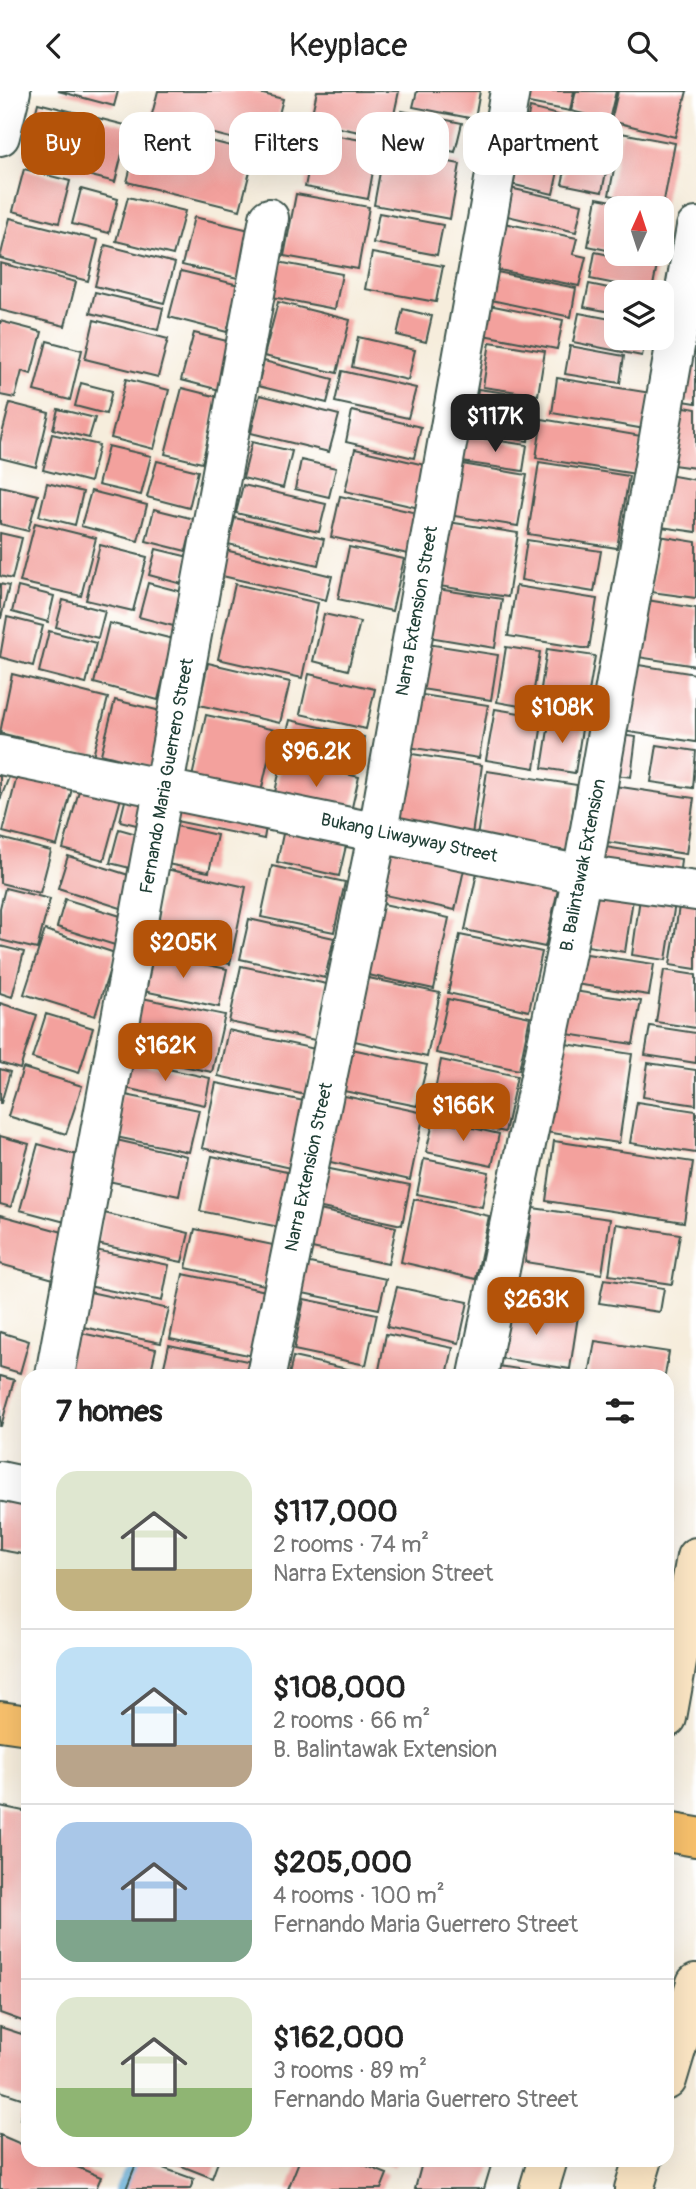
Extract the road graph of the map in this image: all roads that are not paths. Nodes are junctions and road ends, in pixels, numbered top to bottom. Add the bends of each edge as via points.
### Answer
1 (11, 91) edge
2 (510, 91) edge
3 (0, 136) edge
4 (269, 218) dead end
5 (696, 227) edge
6 (0, 755) edge
7 (166, 788) junction
8 (377, 831) junction
9 (582, 875) junction
10 (696, 891) edge
11 (56, 1369) edge
12 (267, 1369) edge
13 (479, 1369) edge
14 (0, 1481) edge
15 (21, 1486) edge
16 (696, 1557) edge
17 (674, 1679) edge
18 (0, 1721) edge
19 (21, 1724) edge
20 (674, 1833) edge
21 (696, 1837) edge
22 (696, 1983) edge
23 (674, 2057) edge
24 (546, 2167) edge
25 (641, 2167) edge
26 (539, 2189) edge
27 (634, 2189) edge

1 - 3 street
2 - 8 street, Narra Extension Street
4 - 7 street, Fernando Maria Guerrero Street
5 - 9 street, B. Balintawak Extension
6 - 7 street, Bukang Liwayway Street
7 - 8 street, Bukang Liwayway Street
7 - 11 street, Fernando Maria Guerrero Street
8 - 9 street, Bukang Liwayway Street
8 - 12 street, Narra Extension Street
9 - 10 street, Bukang Liwayway Street
9 - 13 street, B. Balintawak Extension
14 - 15 street
16 - 17 main road
18 - 19 main road
20 - 21 main road
22 - 23 main road
24 - 26 main road
25 - 27 main road

